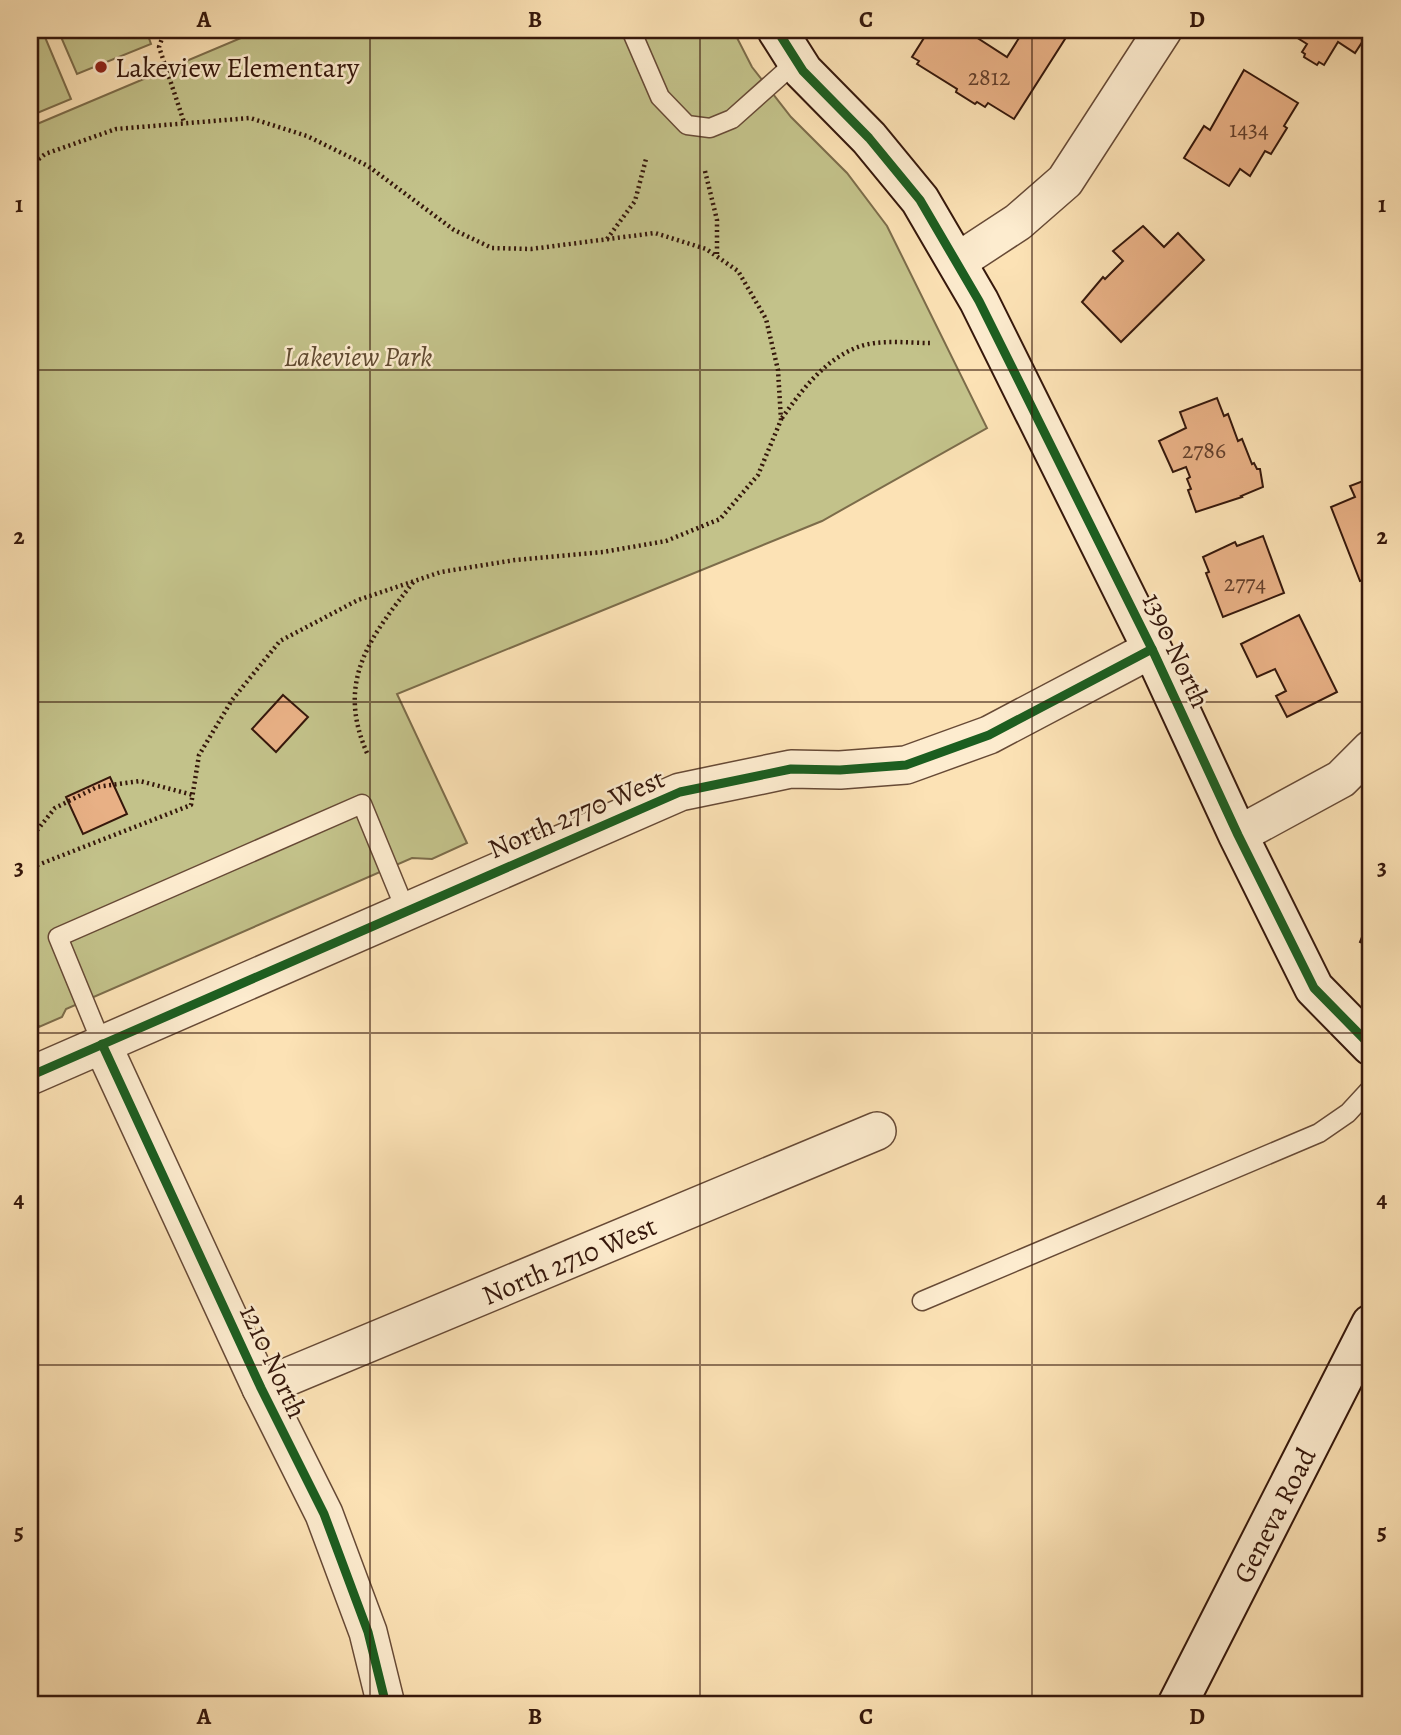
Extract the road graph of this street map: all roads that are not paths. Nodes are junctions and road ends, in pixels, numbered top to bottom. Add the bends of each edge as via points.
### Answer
1 (631, 30) edge
2 (1163, 30) edge
3 (787, 45) edge
4 (957, 262) junction
5 (1152, 649) junction
6 (1371, 749) edge
7 (1238, 835) junction
8 (406, 911) junction
9 (102, 1044) junction
10 (1371, 1046) edge
11 (30, 1076) edge
12 (1371, 1088) edge
13 (877, 1131) dead end
14 (922, 1301) dead end
15 (1371, 1324) edge
16 (261, 1388) junction
17 (386, 1705) edge
18 (1177, 1705) edge

1 - 3 lane via 660,97 687,125 710,128 732,119
2 - 4 street via 1065,181 1018,222
3 - 4 street, 1390 North via 803,71 869,138 920,200
4 - 5 street, 1390 North
5 - 7 street, 1390 North
5 - 8 street, North 2770 West via 978,740 906,765 791,769 680,792
6 - 7 street via 1341,779
7 - 10 street, 1390 North via 1314,988
8 - 9 street, North 2770 West
8 - 9 lane via 362,804 96,920 58,937
9 - 11 street, North 2770 West
9 - 16 street, 1210 North
12 - 14 lane via 1348,1113 1319,1133
13 - 16 street, North 2710 West
15 - 18 street, Geneva Road
16 - 17 street, 1210 North via 324,1514 368,1632

